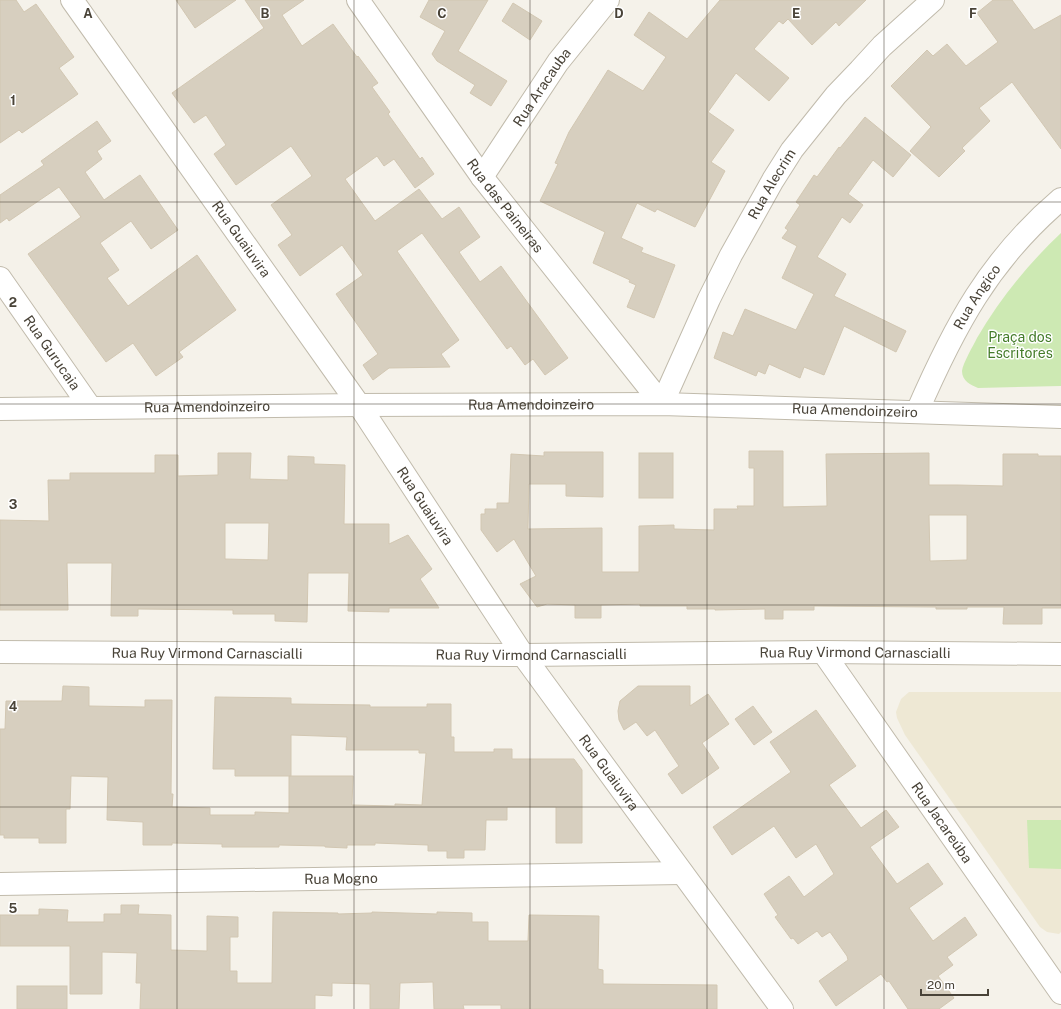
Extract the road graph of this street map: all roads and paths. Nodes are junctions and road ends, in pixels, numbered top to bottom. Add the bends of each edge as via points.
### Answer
1 (72, 0) edge
2 (358, 0) edge
3 (608, 0) edge
4 (933, 0) edge
5 (482, 177) junction
6 (1061, 199) edge
7 (0, 278) edge
8 (662, 404) junction
9 (359, 405) junction
10 (90, 407) junction
11 (0, 409) edge
12 (917, 412) junction
13 (1061, 417) edge
14 (0, 652) edge
15 (823, 652) junction
16 (1061, 654) edge
17 (523, 655) junction
18 (682, 873) junction
19 (0, 884) edge
20 (1060, 988) edge
21 (782, 1009) edge

1 - 9 street, Rua Guaiuvira
2 - 5 street, Rua das Paineiras
3 - 5 street, Rua Aracauba via 558,62
4 - 8 street, Rua Alecrim via 882,46 836,95 792,150 731,255
5 - 8 street, Rua das Paineiras
6 - 12 street, Rua Angico via 1025,232 981,287 948,343
7 - 10 street, Rua Gurucaia
8 - 9 street, Rua Amendoinzeiro
8 - 12 street, Rua Amendoinzeiro
9 - 10 street, Rua Amendoinzeiro
9 - 17 street, Rua Guaiuvira
10 - 11 street, Rua Amendoinzeiro
12 - 13 street, Rua Amendoinzeiro
14 - 17 street, Rua Ruy Virmond Carnascialli
15 - 16 street, Rua Ruy Virmond Carnascialli
15 - 17 street, Rua Ruy Virmond Carnascialli
15 - 20 street, Rua Jacareúba
17 - 18 street, Rua Guaiuvira
18 - 19 street, Rua Mogno
18 - 21 street, Rua Guaiuvira

